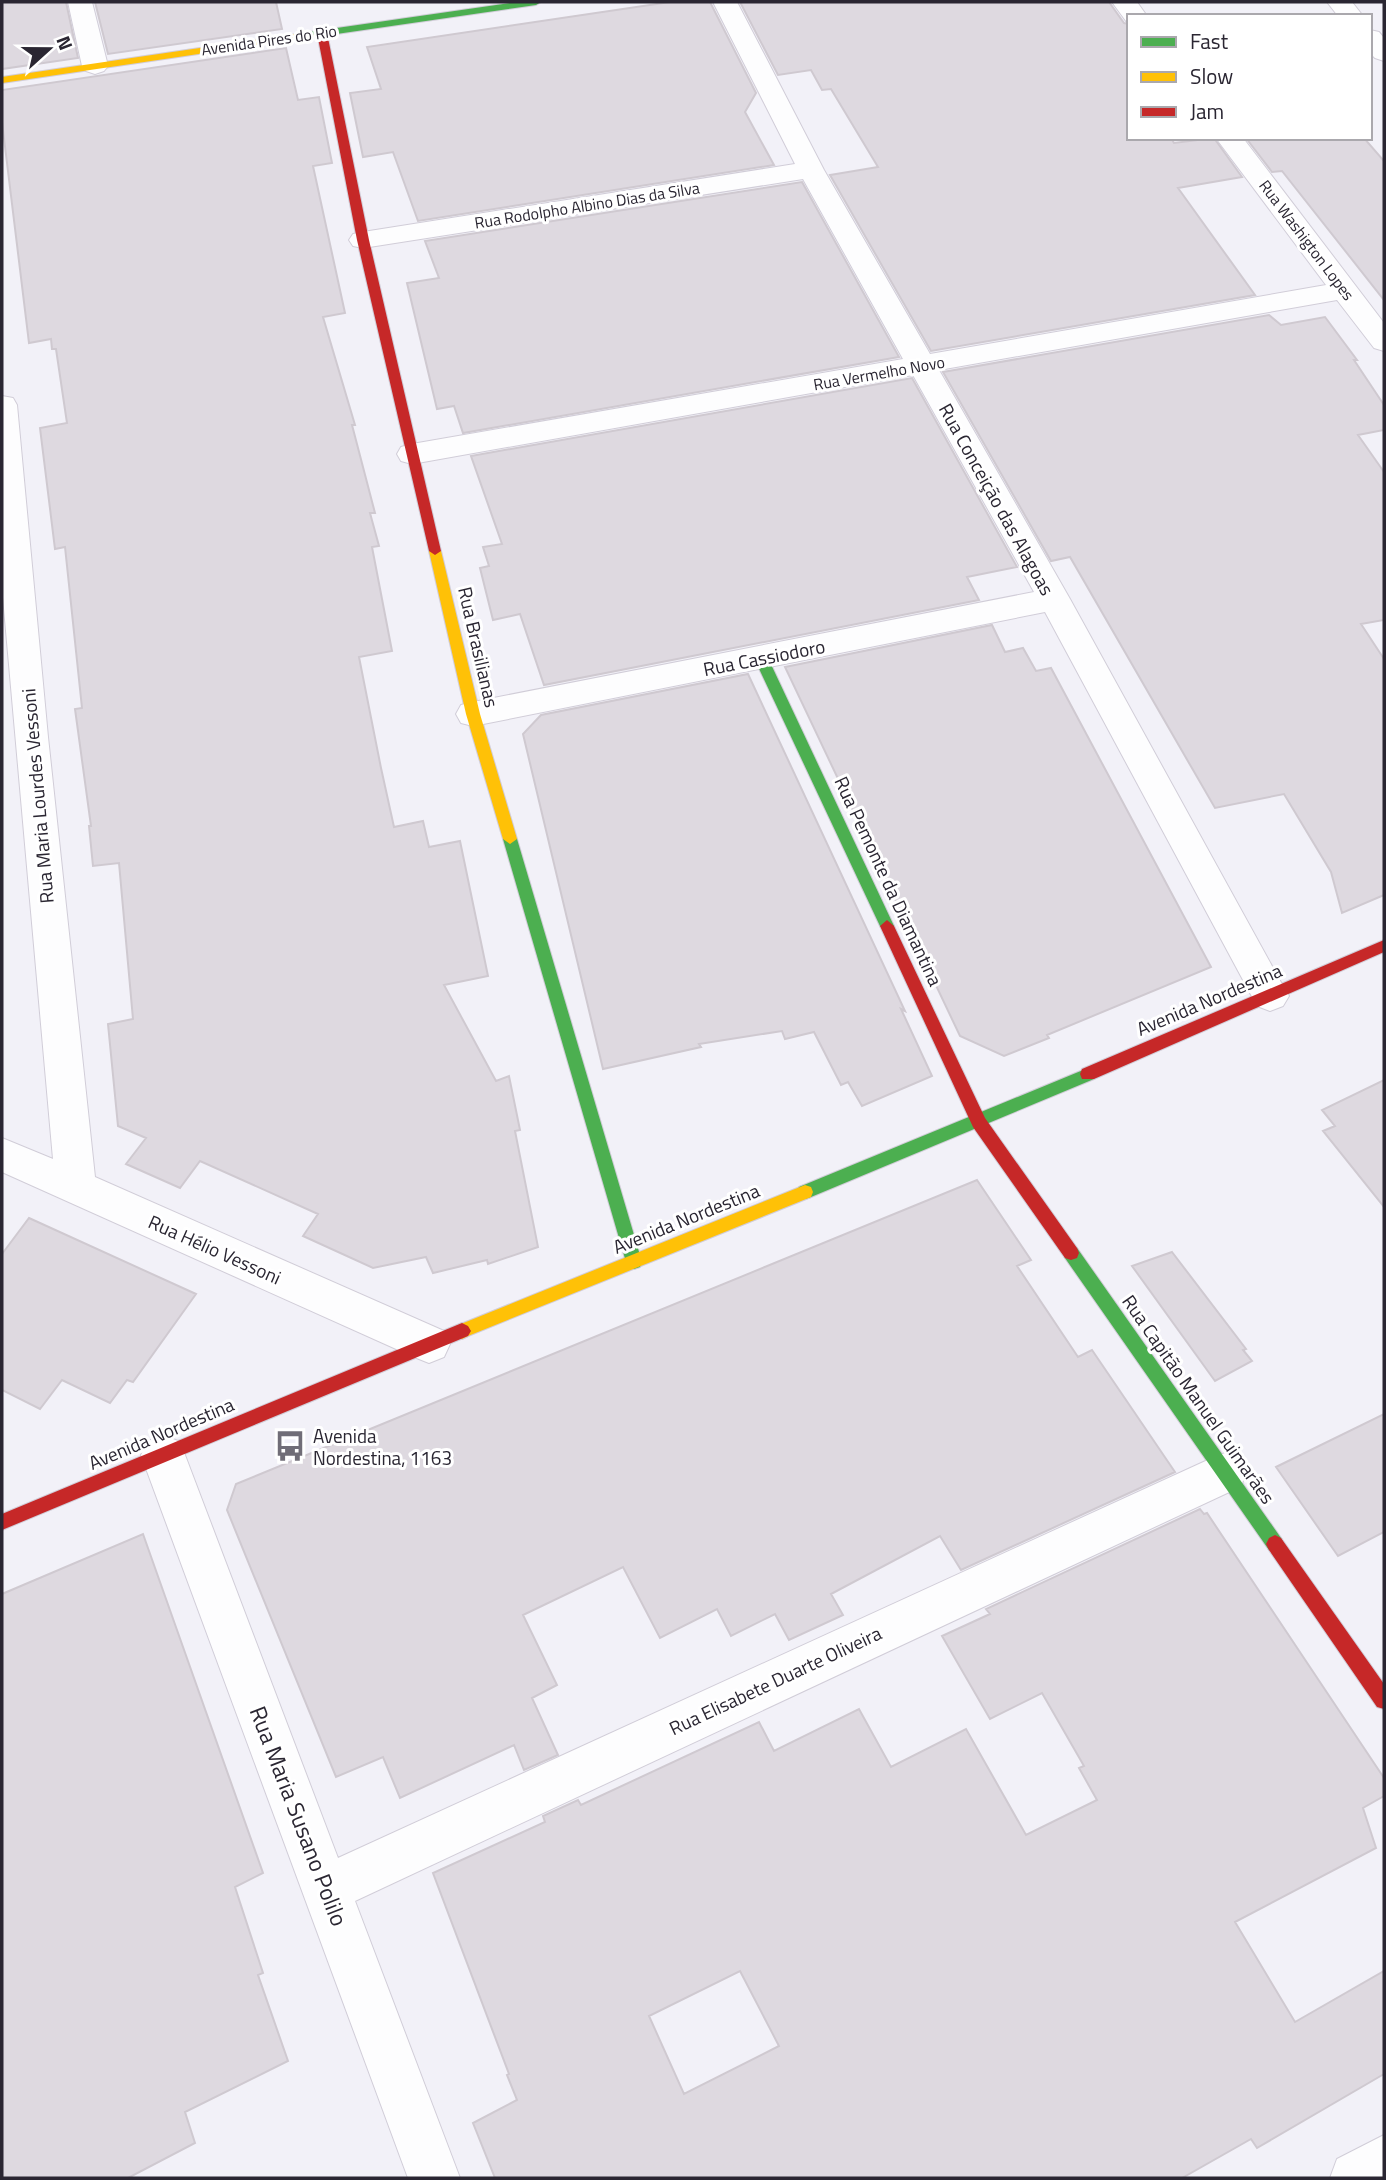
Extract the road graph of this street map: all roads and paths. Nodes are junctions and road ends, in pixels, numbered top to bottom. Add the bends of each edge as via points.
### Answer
1 (80, 2) edge
2 (536, 2) edge
3 (725, 2) edge
4 (322, 33) junction
5 (1372, 39) edge
6 (1384, 53) edge
7 (95, 66) junction
8 (2, 79) edge
9 (1231, 140) edge
10 (811, 170) junction
11 (363, 240) junction
12 (1345, 290) junction
13 (1384, 342) edge
14 (922, 365) junction
15 (2, 405) edge
16 (412, 454) junction
17 (6, 484) edge
18 (1054, 599) junction
19 (761, 658) junction
20 (473, 714) junction
21 (16, 741) edge
22 (1384, 946) edge
23 (1270, 996) junction
24 (979, 1122) junction
25 (2, 1154) edge
26 (76, 1188) junction
27 (634, 1262) junction
28 (429, 1344) junction
29 (163, 1455) junction
30 (1225, 1473) junction
31 (2, 1522) edge
32 (1384, 1700) edge
33 (326, 1889) junction
34 (1384, 2161) edge
35 (434, 2178) edge
36 (1356, 2178) edge

1 - 7 street
2 - 4 street, Avenida Pires do Rio
3 - 10 street, Rua Conceição das Alagoas
4 - 7 street, Avenida Pires do Rio
4 - 11 street, Rua Brasilianas
5 - 6 street
7 - 8 street, Avenida Pires do Rio
9 - 12 street, Rua Washigton Lopes
10 - 11 street, Rua Rodolpho Albino Dias da Silva
10 - 14 street, Rua Conceição das Alagoas
11 - 16 street, Rua Brasilianas
12 - 13 street, Rua Washigton Lopes
12 - 14 street, Rua Vermelho Novo
14 - 16 street, Rua Vermelho Novo
14 - 18 street, Rua Conceição das Alagoas
15 - 17 street, Rua Maria Lourdes Vessoni
16 - 20 street, Rua Brasilianas
17 - 21 street, Rua Maria Lourdes Vessoni
18 - 19 street, Rua Cassiodoro
18 - 23 street, Rua Conceição das Alagoas
19 - 20 street, Rua Cassiodoro
19 - 24 street, Rua Pemonte da Diamantina
20 - 27 street, Rua Brasilianas
21 - 26 street, Rua Maria Lourdes Vessoni
22 - 23 street, Avenida Nordestina
23 - 24 street, Avenida Nordestina
24 - 27 street, Avenida Nordestina
24 - 30 street, Rua Capitão Manuel Guimarães
25 - 26 street, Rua Hélio Vessoni
26 - 28 street, Rua Hélio Vessoni
27 - 28 street, Avenida Nordestina
28 - 29 street, Avenida Nordestina
29 - 31 street, Avenida Nordestina
29 - 33 street, Rua Maria Susano Polilo
30 - 32 street, Rua Capitão Manuel Guimarães
30 - 33 street, Rua Elisabete Duarte Oliveira
33 - 35 street, Rua Maria Susano Polilo
34 - 36 street

